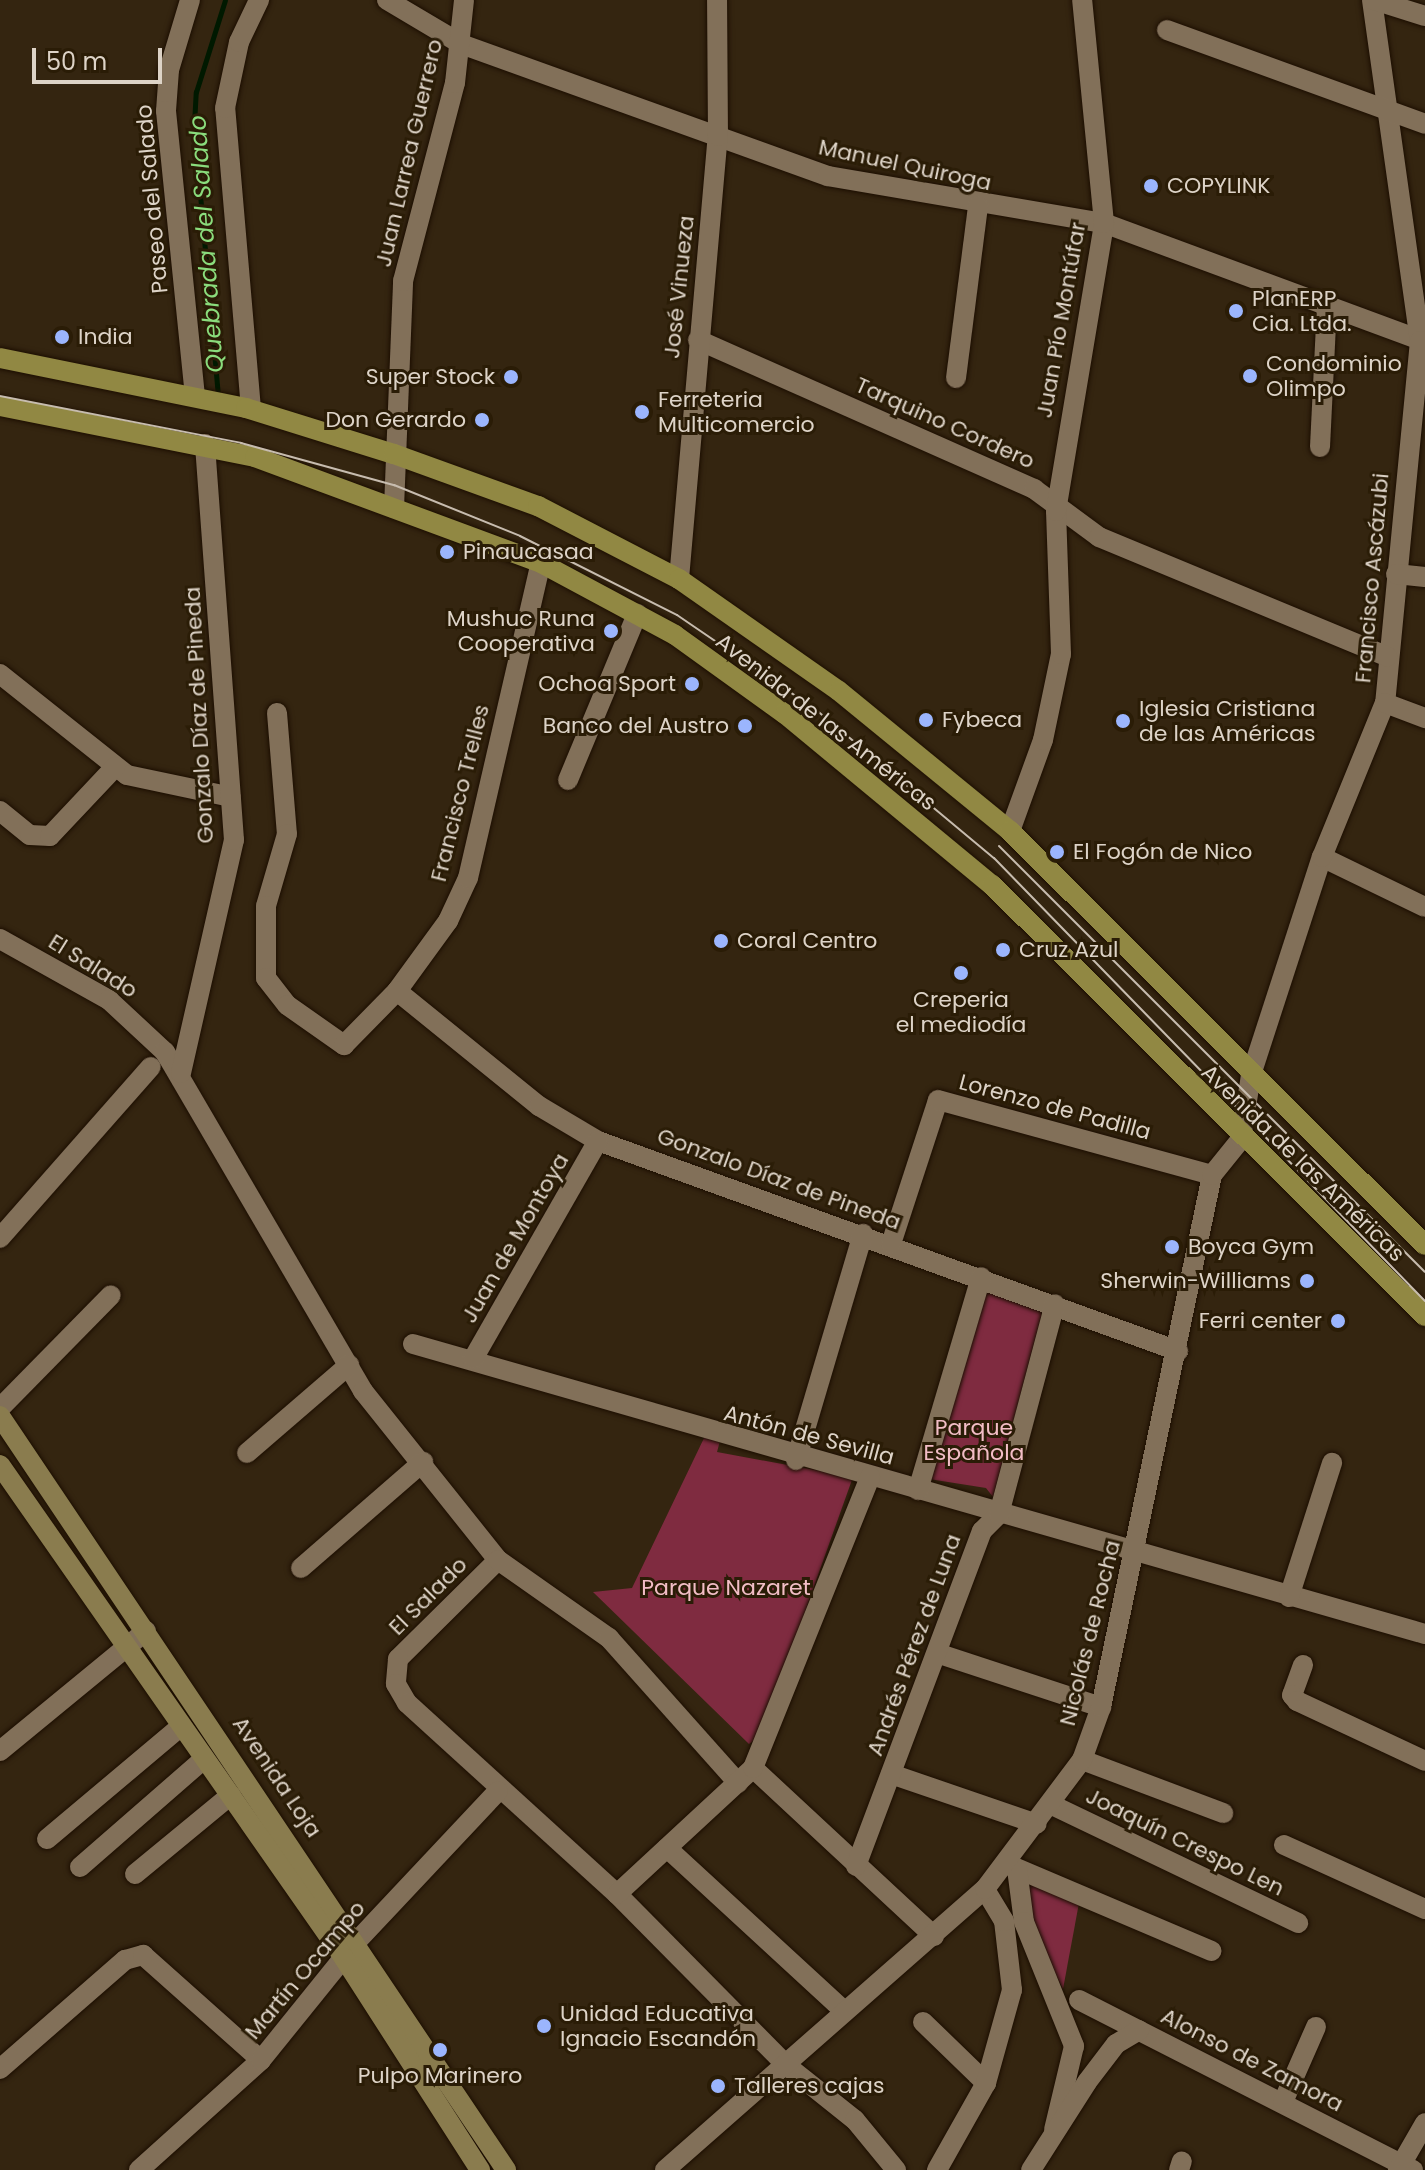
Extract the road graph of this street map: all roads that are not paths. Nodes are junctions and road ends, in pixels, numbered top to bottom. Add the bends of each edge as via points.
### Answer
1 (190, 0) edge
2 (259, 0) edge
3 (387, 0) edge
4 (464, 0) edge
5 (717, 0) edge
6 (1082, 0) edge
7 (1373, 0) edge
8 (1425, 16) edge
9 (1167, 30) dead end
10 (461, 44) junction
11 (1384, 110) junction
12 (1425, 124) edge
13 (718, 136) junction
14 (978, 206) junction
15 (1104, 223) junction
16 (1327, 306) junction
17 (698, 340) junction
18 (1422, 341) edge
19 (0, 358) edge
20 (956, 378) dead end
21 (200, 398) junction
22 (0, 406) edge
23 (249, 409) junction
24 (209, 445) junction
25 (1320, 447) dead end
26 (394, 454) junction
27 (394, 508) junction
28 (1056, 511) junction
29 (541, 563) junction
30 (1396, 574) junction
31 (1425, 577) edge
32 (679, 579) junction
33 (637, 614) junction
34 (1387, 656) junction
35 (0, 674) edge
36 (1385, 703) junction
37 (277, 713) dead end
38 (1425, 718) edge
39 (115, 767) junction
40 (568, 780) dead end
41 (231, 797) junction
42 (0, 811) edge
43 (1010, 831) junction
44 (1322, 857) junction
45 (1425, 907) edge
46 (0, 939) edge
47 (397, 991) junction
48 (151, 1067) dead end
49 (181, 1073) junction
50 (1251, 1075) junction
51 (1241, 1139) junction
52 (598, 1141) junction
53 (1212, 1175) junction
54 (863, 1234) junction
55 (0, 1238) edge
56 (891, 1244) junction
57 (1425, 1245) edge
58 (981, 1277) junction
59 (111, 1295) dead end
60 (1055, 1304) junction
61 (1425, 1316) edge
62 (413, 1344) dead end
63 (1178, 1351) junction
64 (473, 1359) junction
65 (349, 1365) junction
66 (0, 1408) edge
67 (0, 1416) edge
68 (247, 1453) dead end
69 (796, 1460) junction
70 (423, 1462) junction
71 (1332, 1463) dead end
72 (0, 1465) edge
73 (870, 1477) junction
74 (918, 1490) junction
75 (999, 1514) junction
76 (1135, 1554) junction
77 (498, 1560) junction
78 (301, 1568) dead end
79 (1289, 1597) junction
80 (146, 1631) junction
81 (1425, 1634) edge
82 (125, 1648) junction
83 (937, 1653) junction
84 (1303, 1665) dead end
85 (1101, 1707) junction
86 (181, 1726) junction
87 (4, 1744) edge
88 (204, 1759) junction
89 (1082, 1760) junction
90 (1425, 1761) edge
91 (891, 1774) junction
92 (745, 1776) junction
93 (498, 1791) junction
94 (231, 1795) junction
95 (1052, 1805) junction
96 (1223, 1813) dead end
97 (1037, 1824) junction
98 (47, 1839) dead end
99 (1284, 1845) dead end
100 (667, 1848) junction
101 (856, 1866) junction
102 (1012, 1866) junction
103 (80, 1867) dead end
104 (135, 1874) dead end
105 (985, 1889) junction
106 (617, 1894) junction
107 (1425, 1909) edge
108 (1298, 1923) dead end
109 (934, 1936) junction
110 (358, 1940) junction
111 (1212, 1951) dead end
112 (344, 1958) junction
113 (1079, 2000) dead end
114 (843, 2010) junction
115 (923, 2022) dead end
116 (1316, 2027) dead end
117 (1139, 2030) junction
118 (261, 2060) junction
119 (786, 2065) junction
120 (0, 2069) edge
121 (986, 2083) junction
122 (1283, 2102) junction
123 (1425, 2123) edge
124 (1054, 2130) junction
125 (1039, 2167) edge
126 (1405, 2167) edge
127 (139, 2170) edge
128 (480, 2170) edge
129 (506, 2170) edge
130 (665, 2170) edge
131 (896, 2170) edge
132 (937, 2170) edge

1 - 21 street, Paseo del Salado via 169,70 166,111
2 - 23 street via 234,58 225,118
3 - 10 street, Manuel Quiroga
4 - 10 street, Juan Larrea Guerrero
5 - 13 street, José Vinueza
6 - 15 street, Juan Pío Montúfar
7 - 8 street
7 - 11 street, Francisco Ascázubi
9 - 11 street
10 - 13 street, Manuel Quiroga
10 - 26 street, Juan Larrea Guerrero via 406,263
11 - 12 street
11 - 18 street, Francisco Ascázubi
13 - 14 street, Manuel Quiroga via 828,176
13 - 17 street, José Vinueza
14 - 15 street, Manuel Quiroga
14 - 20 street
15 - 16 street, Manuel Quiroga
15 - 28 street, Juan Pío Montúfar
16 - 18 street, Manuel Quiroga
16 - 25 street
17 - 28 street, Tarquino Cordero via 1034,489
17 - 32 street, José Vinueza
18 - 30 street, Francisco Ascázubi
19 - 21 main road, Avenida de las Américas
21 - 23 main road, Avenida de las Américas
22 - 24 main road, Avenida de las Américas
23 - 26 main road, Avenida de las Américas
24 - 27 main road, Avenida de las Américas
24 - 41 street, Gonzalo Díaz de Pineda
26 - 27 street, Juan Larrea Guerrero
26 - 32 main road, Avenida de las Américas via 538,506
27 - 29 main road, Avenida de las Américas
28 - 34 street, Tarquino Cordero via 1099,537
28 - 43 street, Juan Pío Montúfar via 1061,654 1043,740
29 - 33 main road, Avenida de las Américas
29 - 47 street, Francisco Trelles via 468,878 448,921
30 - 31 street
30 - 34 street, Francisco Ascázubi
32 - 43 main road, Avenida de las Américas via 839,691
33 - 40 street
33 - 51 main road, Avenida de las Américas via 785,714 992,885
34 - 36 street, Francisco Ascázubi
35 - 39 street
36 - 38 street
36 - 44 street, Francisco Ascázubi
37 - 47 street, Francisco Trelles via 287,834 266,906 266,978 296,1013 344,1045
39 - 41 street
39 - 42 street via 50,836 30,835
41 - 49 street, Gonzalo Díaz de Pineda via 234,840
43 - 50 main road, Avenida de las Américas
44 - 45 street
44 - 50 street, Francisco Ascázubi
46 - 49 street, El Salado via 109,1000
47 - 52 street, Gonzalo Díaz de Pineda via 539,1106
48 - 55 street
49 - 65 street, El Salado via 253,1210
50 - 51 street, Francisco Ascázubi
50 - 57 main road, Avenida de las Américas
51 - 53 street, Nicolás de Rocha
51 - 61 main road, Avenida de las Américas
52 - 54 street, Gonzalo Díaz de Pineda
52 - 64 street, Juan de Montoya
53 - 56 street, Lorenzo de Padilla via 938,1100
53 - 63 street, Nicolás de Rocha
54 - 56 street, Gonzalo Díaz de Pineda
54 - 69 street
56 - 58 street, Gonzalo Díaz de Pineda
58 - 60 street, Gonzalo Díaz de Pineda
58 - 74 street
59 - 66 street
60 - 63 street, Gonzalo Díaz de Pineda
60 - 75 street, Andrés Pérez de Luna
62 - 64 street, Antón de Sevilla
63 - 76 street, Nicolás de Rocha
64 - 69 street, Antón de Sevilla
65 - 68 street
65 - 70 street, El Salado
67 - 80 main road, Avenida Loja
69 - 73 street, Antón de Sevilla
70 - 77 street, El Salado
70 - 78 street
71 - 79 street
72 - 82 main road
73 - 74 street, Antón de Sevilla
73 - 92 street
74 - 75 street, Antón de Sevilla
75 - 76 street, Antón de Sevilla
75 - 83 street, Andrés Pérez de Luna via 982,1531
76 - 79 street, Antón de Sevilla
76 - 85 street, Nicolás de Rocha
77 - 92 street via 609,1638
77 - 93 street, El Salado via 398,1659 396,1684
79 - 81 street, Antón de Sevilla
80 - 82 street
80 - 110 main road, Avenida Loja
82 - 86 main road
82 - 87 street
83 - 85 street
83 - 91 street, Andrés Pérez de Luna
84 - 90 street via 1292,1695 1297,1701
85 - 89 street, Nicolás de Rocha
86 - 88 main road
86 - 98 street
88 - 94 main road
88 - 103 street
89 - 95 street, Nicolás de Rocha
89 - 96 street
91 - 97 street
91 - 101 street, Andrés Pérez de Luna
92 - 100 street
92 - 101 street
93 - 106 street, El Salado
93 - 110 street, Martín Ocampo
94 - 104 street
94 - 112 main road
95 - 97 street, Nicolás de Rocha
95 - 108 street, Joaquín Crespo Len
97 - 102 street, Nicolás de Rocha
99 - 107 street
100 - 106 street
100 - 114 street
101 - 109 street
102 - 105 street, Nicolás de Rocha
102 - 111 street
102 - 124 street via 1024,1922 1074,2046
105 - 109 street, Nicolás de Rocha
105 - 121 street via 1004,1921 1012,1977
106 - 119 street, El Salado
109 - 114 street, Nicolás de Rocha
110 - 112 street, Martín Ocampo
110 - 129 main road, Avenida Loja
112 - 118 street, Martín Ocampo
112 - 128 main road
113 - 117 street, Alonso de Zamora
114 - 119 street, Nicolás de Rocha
115 - 121 street
116 - 122 street
117 - 122 street, Alonso de Zamora
117 - 124 street via 1116,2044
118 - 120 street via 143,1955 125,1960
118 - 127 street, Martín Ocampo
119 - 130 street, Nicolás de Rocha
119 - 131 street, El Salado via 855,2120
121 - 132 street
122 - 126 street, Alonso de Zamora
123 - 126 street
124 - 125 street

